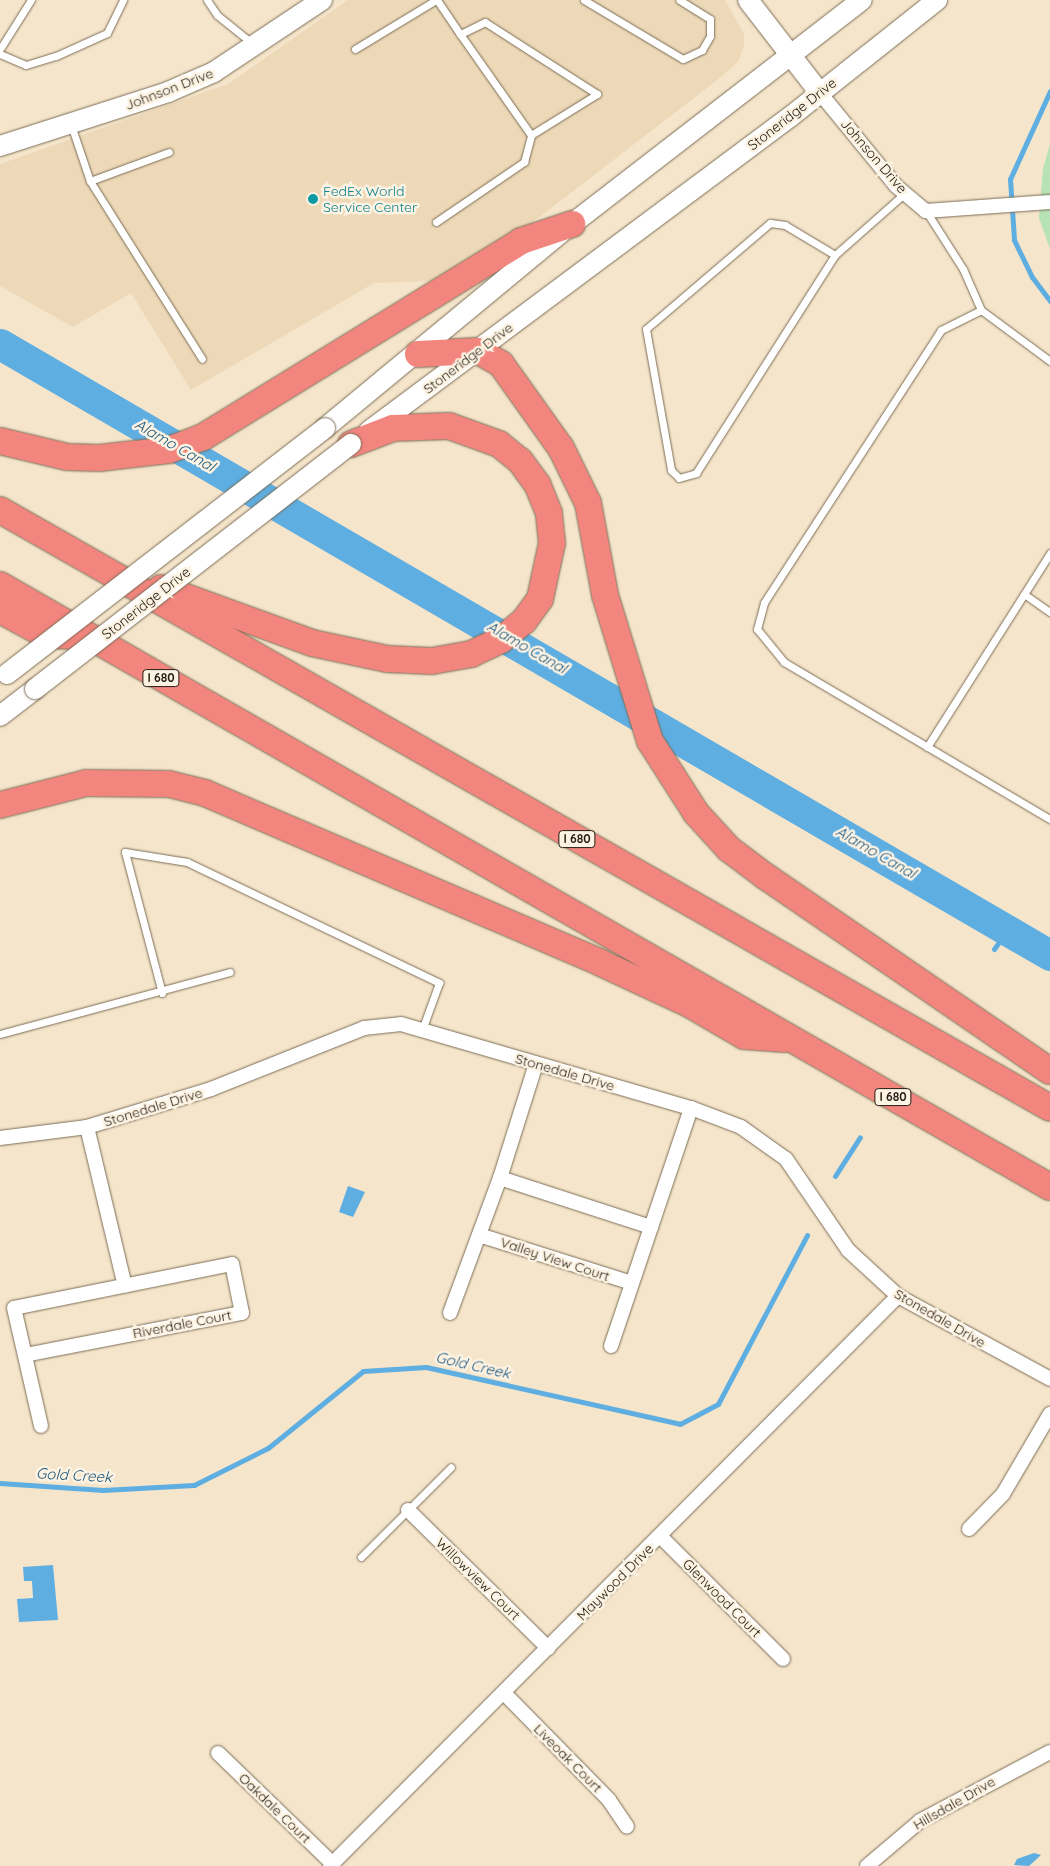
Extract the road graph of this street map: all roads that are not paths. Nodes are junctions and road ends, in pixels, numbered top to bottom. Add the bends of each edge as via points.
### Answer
1 (31, 0) edge
2 (123, 0) edge
3 (207, 0) edge
4 (322, 0) edge
5 (437, 0) edge
6 (584, 0) edge
7 (680, 0) edge
8 (748, 0) edge
9 (862, 0) edge
10 (937, 0) edge
11 (595, 3) edge
12 (460, 34) junction
13 (257, 48) junction
14 (0, 49) edge
15 (355, 49) dead end
16 (0, 54) edge
17 (791, 57) junction
18 (820, 93) junction
19 (71, 125) junction
20 (531, 135) junction
21 (0, 146) edge
22 (169, 152) dead end
23 (90, 181) junction
24 (904, 193) junction
25 (1050, 202) edge
26 (926, 211) junction
27 (436, 222) dead end
28 (572, 224) junction
29 (835, 255) junction
30 (981, 310) junction
31 (478, 351) junction
32 (418, 354) junction
33 (202, 359) dead end
34 (1050, 361) edge
35 (3, 442) edge
36 (351, 444) junction
37 (0, 510) edge
38 (1050, 553) edge
39 (104, 570) junction
40 (0, 585) edge
41 (1024, 594) junction
42 (0, 610) edge
43 (1050, 612) edge
44 (92, 637) junction
45 (4, 676) edge
46 (0, 716) edge
47 (927, 747) junction
48 (0, 805) edge
49 (1050, 818) edge
50 (230, 972) dead end
51 (162, 993) junction
52 (422, 1030) junction
53 (0, 1034) edge
54 (791, 1039) junction
55 (536, 1064) junction
56 (1050, 1071) edge
57 (691, 1108) junction
58 (1050, 1108) edge
59 (87, 1127) junction
60 (0, 1138) edge
61 (500, 1178) junction
62 (1050, 1187) edge
63 (651, 1227) junction
64 (479, 1235) junction
65 (632, 1284) junction
66 (125, 1286) junction
67 (898, 1296) junction
68 (450, 1313) dead end
69 (611, 1346) dead end
70 (25, 1355) junction
71 (1050, 1379) edge
72 (1050, 1414) edge
73 (40, 1426) dead end
74 (451, 1467) dead end
75 (408, 1510) junction
76 (969, 1529) dead end
77 (660, 1536) junction
78 (361, 1557) dead end
79 (548, 1648) junction
80 (784, 1659) dead end
81 (504, 1693) junction
82 (1050, 1752) edge
83 (218, 1753) dead end
84 (627, 1827) dead end
85 (331, 1865) edge
86 (867, 1866) edge

1 - 14 lane
2 - 16 lane via 107,33 56,56 26,65
3 - 13 lane via 217,15
4 - 13 main road, Johnson Drive
5 - 12 lane
5 - 15 lane
6 - 11 lane
7 - 11 lane via 710,18 710,36 702,50 683,59
8 - 17 main road, Johnson Drive
9 - 17 main road, Stoneridge Drive
10 - 18 main road, Stoneridge Drive
12 - 20 lane
12 - 20 lane via 485,22 597,94
13 - 19 main road, Johnson Drive via 168,92
17 - 18 main road, Johnson Drive
17 - 28 main road, Stoneridge Drive
18 - 24 street, Johnson Drive
18 - 31 main road, Stoneridge Drive
19 - 21 main road, Johnson Drive
19 - 23 lane
20 - 27 lane via 524,162
22 - 23 lane
23 - 33 lane
24 - 26 street, Johnson Drive
24 - 29 lane
25 - 26 street
26 - 30 lane via 963,269
28 - 32 main road, Stoneridge Drive
28 - 35 highway via 521,241 203,437 169,450 133,456 67,457
29 - 29 lane via 696,473 679,478 671,470 646,329 770,224 785,225
30 - 34 lane
30 - 47 lane via 941,330 764,603 757,629 784,662
31 - 32 highway
31 - 36 main road, Stoneridge Drive
31 - 56 highway via 501,364 578,478 596,535 605,595 650,741 673,780 729,849
32 - 45 main road, Stoneridge Drive, bridge
36 - 39 highway via 393,428 421,424 449,426 499,444 537,484 548,513 549,573 540,599 501,640 471,654 432,661 387,659 312,643
36 - 46 main road, Stoneridge Drive, bridge
37 - 39 highway, I 680
38 - 41 lane
39 - 58 highway, I 680
40 - 44 highway, I 680
41 - 43 lane
41 - 47 lane
42 - 44 highway via 46,635
44 - 54 highway, I 680
47 - 49 lane
48 - 54 highway via 94,782 169,784 205,793 601,963 691,1005 744,1036
50 - 51 lane
51 - 52 lane via 125,852 187,862 439,983
51 - 53 lane
52 - 55 street, Stonedale Drive
52 - 59 street, Stonedale Drive via 379,1023 211,1089
54 - 62 highway, I 680
55 - 57 street, Stonedale Drive
55 - 61 street
57 - 63 street
57 - 67 street, Stonedale Drive via 749,1131 786,1159 848,1250
59 - 60 street, Stonedale Drive
59 - 66 street
61 - 63 street
61 - 64 street
63 - 65 street
64 - 65 street, Valley View Court
64 - 68 street
65 - 69 street
66 - 70 street, Riverdale Court via 14,1308
66 - 70 street, Riverdale Court via 232,1264 242,1313
67 - 71 street, Stonedale Drive
67 - 77 street, Maywood Drive
70 - 73 street, Riverdale Court
72 - 76 street via 1004,1494
74 - 75 lane
75 - 78 lane
75 - 79 street, Willowview Court
77 - 79 street, Maywood Drive
77 - 80 street, Glenwood Court
79 - 81 street, Maywood Drive
81 - 84 street, Liveoak Court via 609,1800
81 - 85 street, Maywood Drive
82 - 86 street, Hillsdale Drive via 920,1821
83 - 85 street, Oakdale Court

